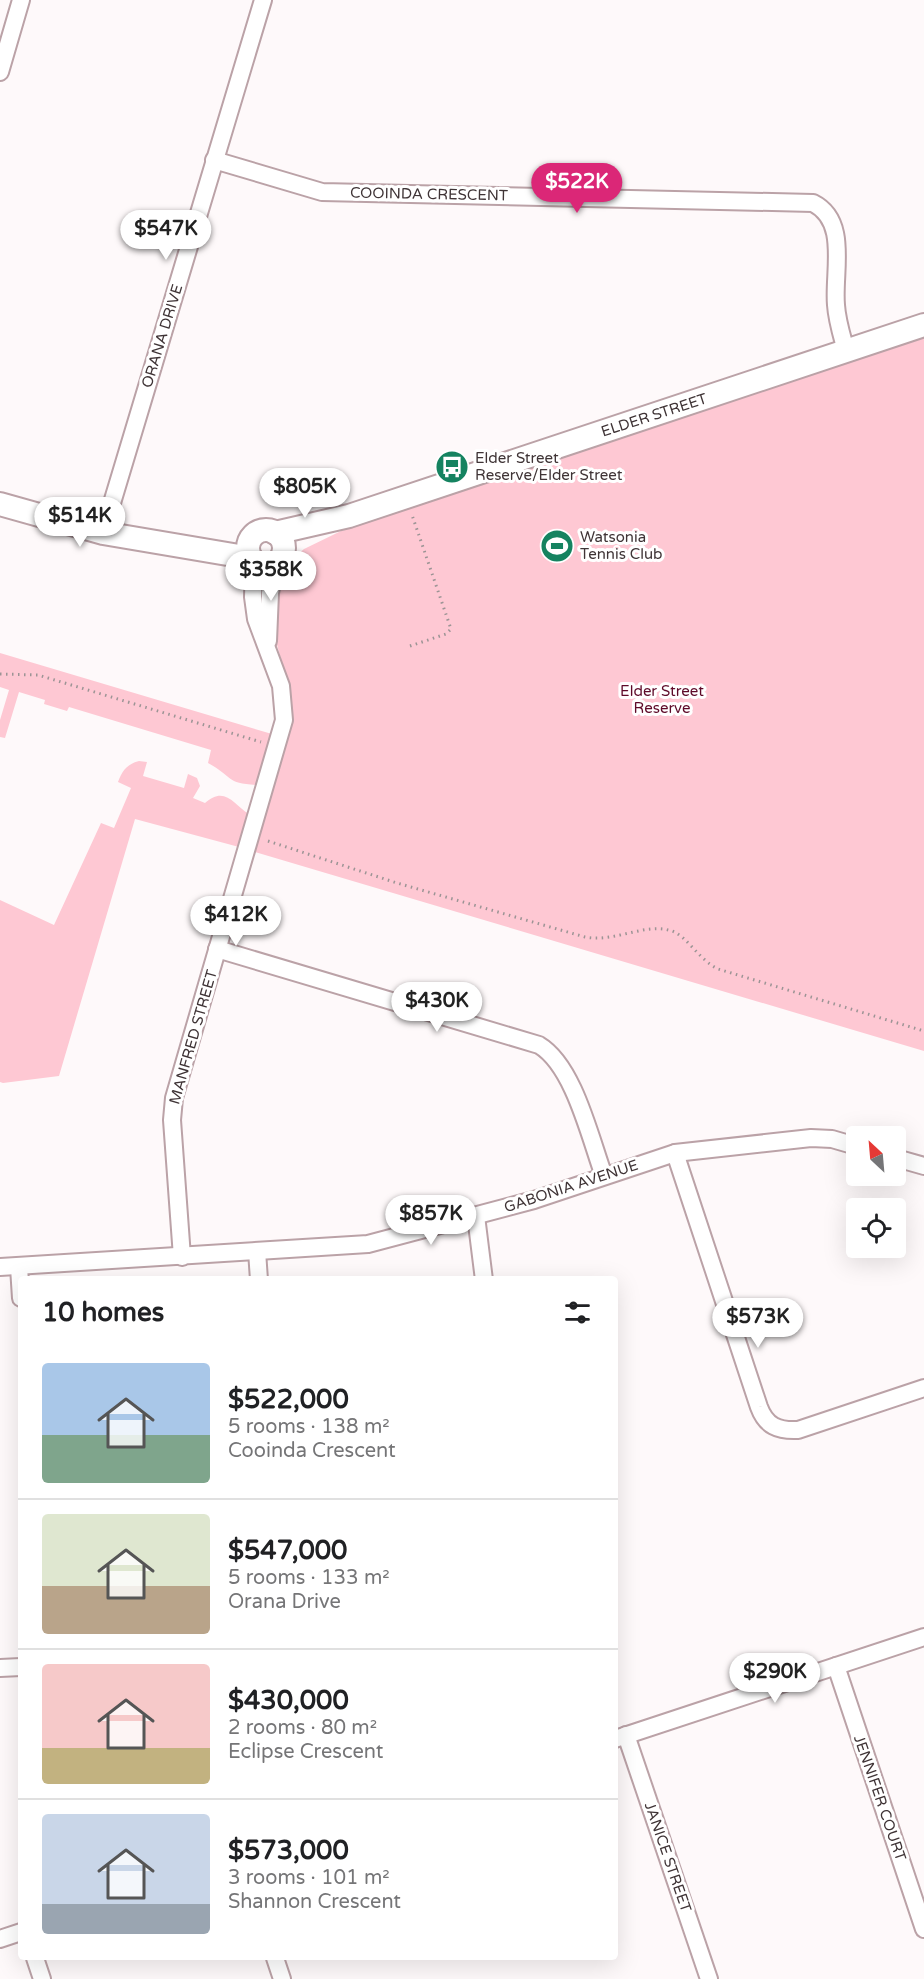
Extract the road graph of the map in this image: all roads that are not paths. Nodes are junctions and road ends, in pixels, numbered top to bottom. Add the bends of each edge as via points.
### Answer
1 (21, 0) edge
2 (263, 0) edge
3 (0, 72) edge
4 (214, 160) junction
5 (924, 325) edge
6 (846, 351) junction
7 (0, 504) edge
8 (350, 516) junction
9 (104, 533) junction
10 (263, 556) junction
11 (217, 949) junction
12 (846, 1143) edge
13 (675, 1153) junction
14 (906, 1161) edge
15 (924, 1166) edge
16 (604, 1176) junction
17 (476, 1216) junction
18 (257, 1251) junction
19 (182, 1257) junction
20 (0, 1267) edge
21 (19, 1267) junction
22 (20, 1276) edge
23 (259, 1276) edge
24 (484, 1276) edge
25 (924, 1388) edge
26 (924, 1637) edge
27 (836, 1666) junction
28 (18, 1667) edge
29 (0, 1668) edge
30 (621, 1737) edge
31 (924, 1929) edge
32 (18, 1933) edge
33 (0, 1939) edge
34 (36, 1960) edge
35 (276, 1960) edge
36 (42, 1979) edge
37 (282, 1979) edge
38 (708, 1979) edge

1 - 3 street
2 - 4 street, ORANA DRIVE
4 - 6 street, COOINDA CRESCENT via 332,193 813,203 827,212 834,227 836,306
4 - 9 street, ORANA DRIVE
5 - 6 street, ELDER STREET
6 - 8 street, ELDER STREET
7 - 9 street
8 - 10 street, ELDER STREET
8 - 10 street, ELDER STREET via 259,532
9 - 10 street
10 - 11 street, MANFRED STREET via 268,648 283,696 282,732
11 - 16 street via 539,1045 555,1056 567,1075
11 - 19 street, MANFRED STREET via 172,1108
12 - 13 street, GABONIA AVENUE via 811,1137
13 - 16 street, GABONIA AVENUE
13 - 25 street via 767,1422 776,1428 798,1430
14 - 15 street
16 - 17 street, GABONIA AVENUE
17 - 18 street, GABONIA AVENUE via 368,1244
17 - 24 street
18 - 19 street, GABONIA AVENUE
18 - 23 street
19 - 21 street, GABONIA AVENUE
20 - 21 street, GABONIA AVENUE
21 - 22 street
26 - 27 street
27 - 30 street
27 - 31 street, JENNIFER COURT
28 - 29 street
30 - 38 street, JANICE STREET
32 - 33 street
34 - 36 street
35 - 37 street

